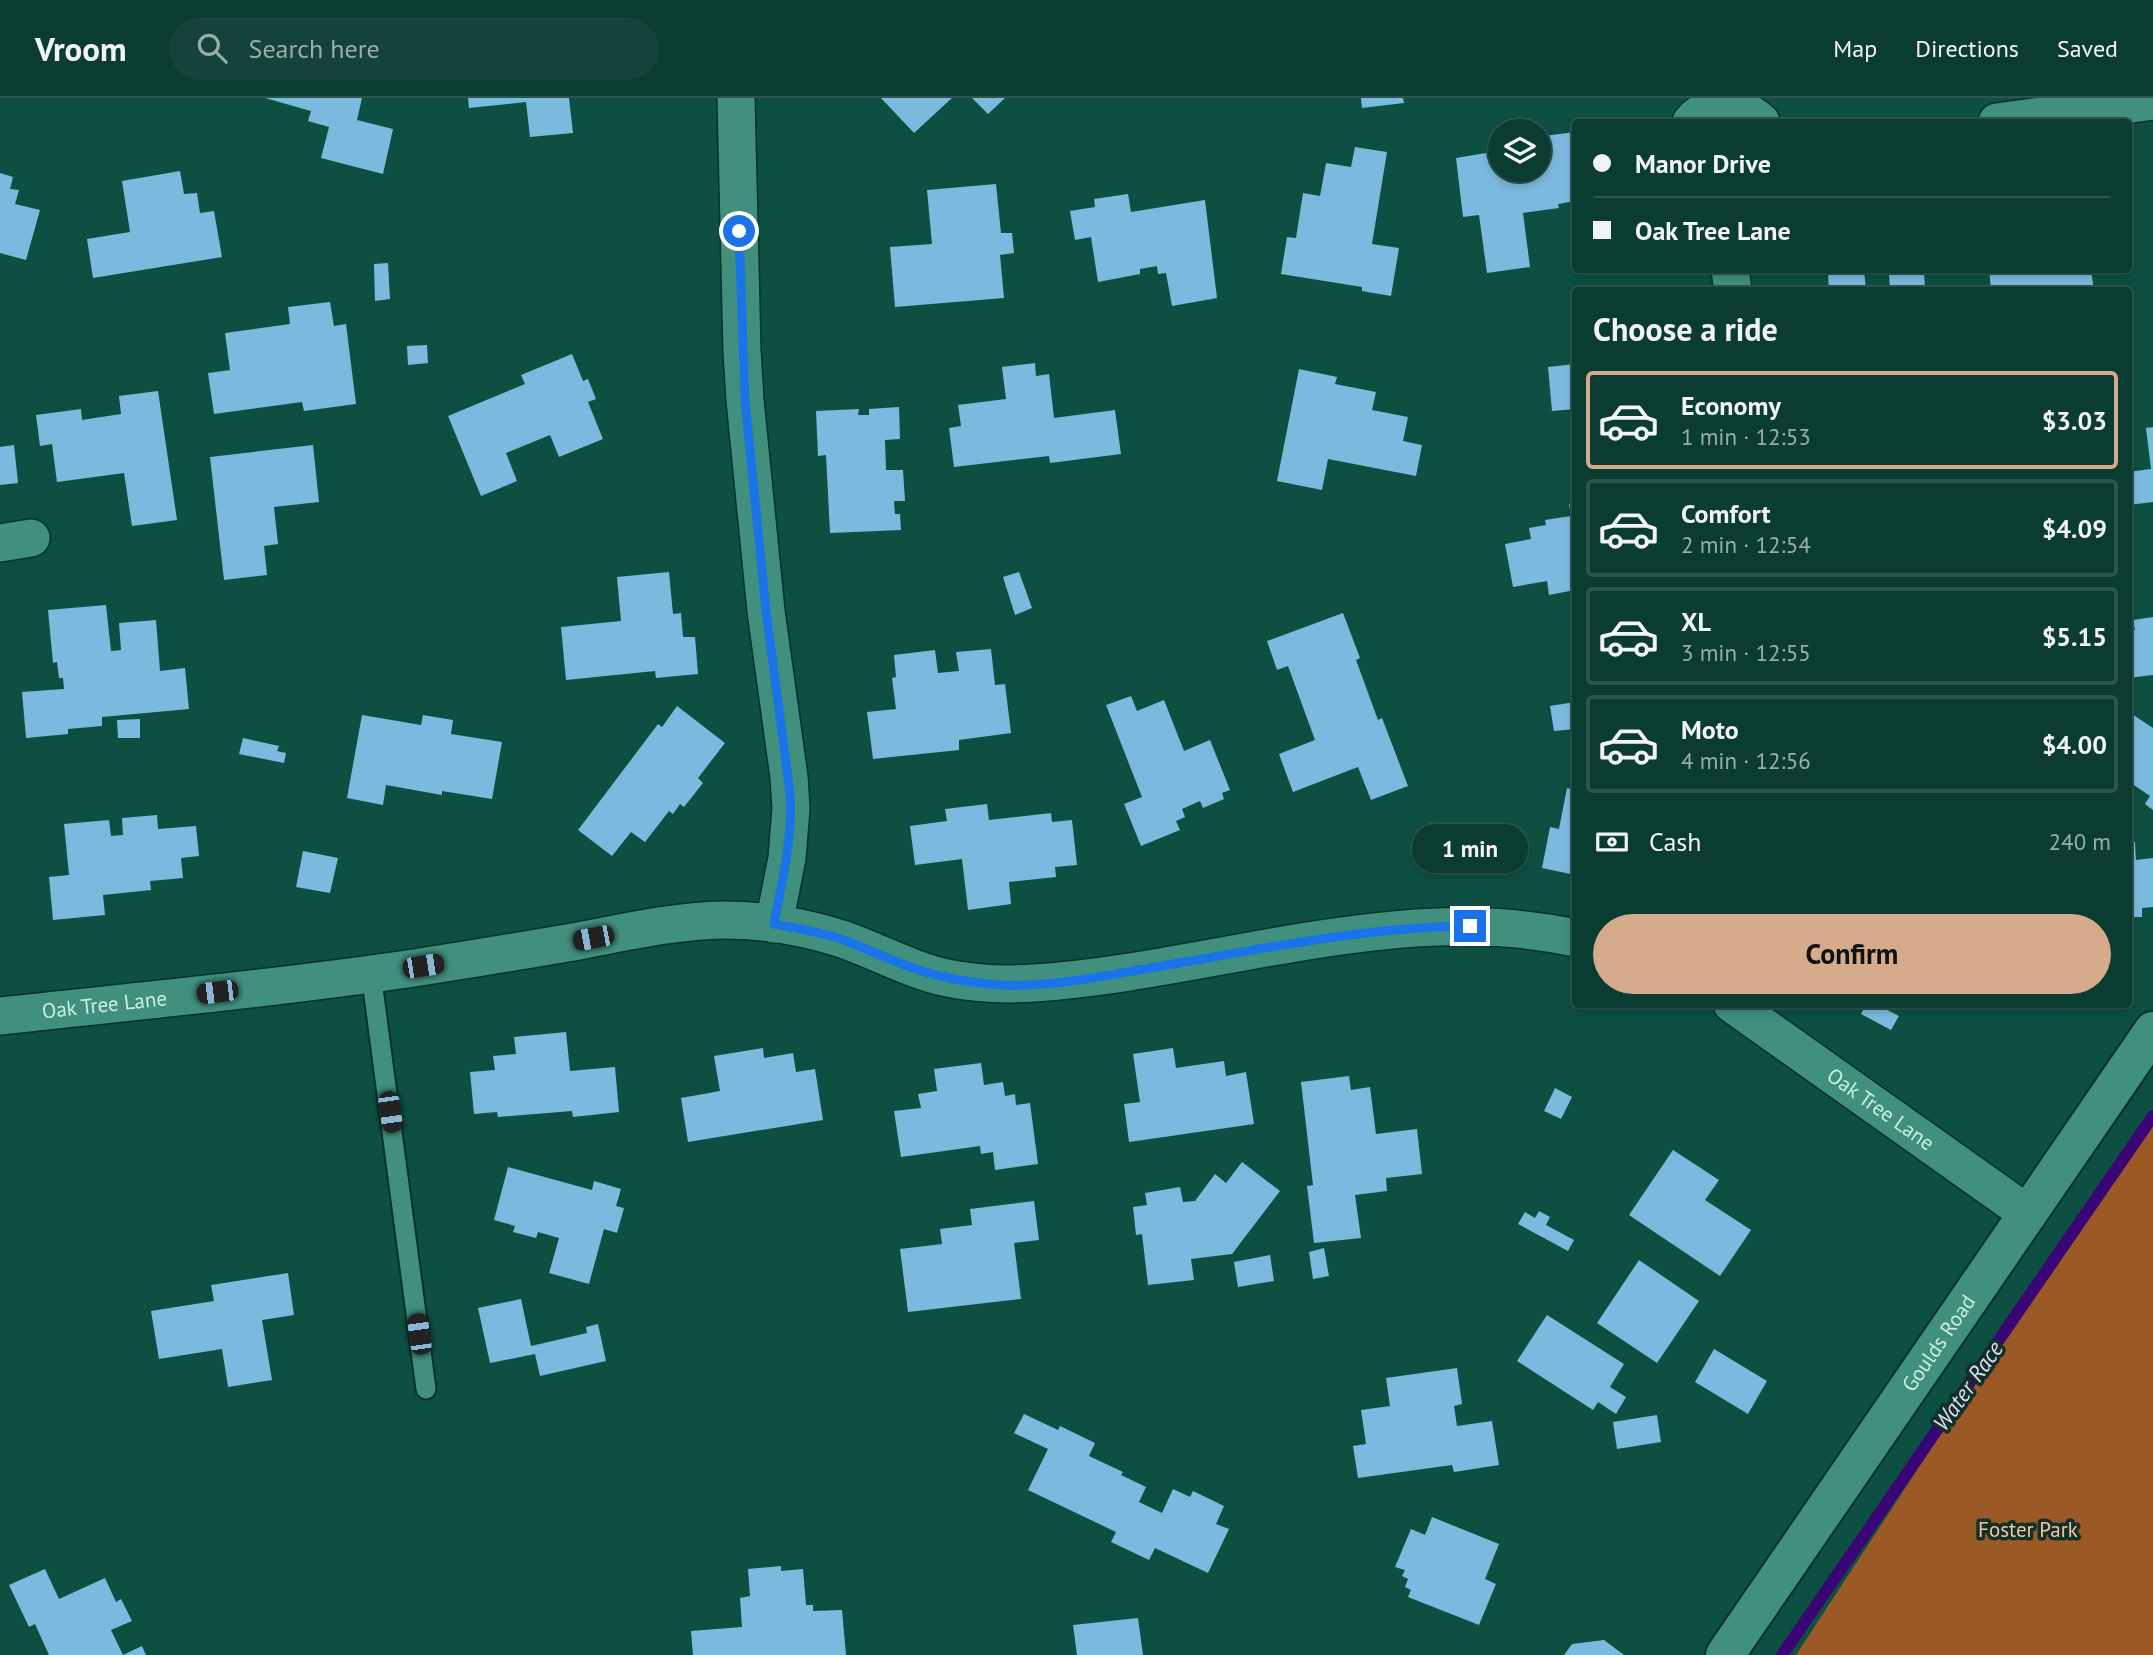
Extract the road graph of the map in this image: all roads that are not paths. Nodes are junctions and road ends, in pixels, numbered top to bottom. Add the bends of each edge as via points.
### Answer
1 (736, 98) edge
2 (2153, 101) edge
3 (1700, 110) edge
4 (1758, 119) edge
5 (2019, 119) edge
6 (774, 924) junction
7 (1572, 937) edge
8 (371, 973) junction
9 (1738, 1008) edge
10 (0, 1016) edge
11 (2153, 1031) edge
12 (2028, 1214) junction
13 (426, 1390) dead end
14 (1725, 1655) edge

1 - 6 street via 745,400 791,808
2 - 5 street
3 - 4 street via 1738,107
6 - 7 street, Oak Tree Lane via 842,939 947,978 1004,985 1429,927 1491,926
6 - 8 street, Oak Tree Lane via 723,920 672,924
8 - 10 street, Oak Tree Lane
8 - 13 lane
9 - 12 street, Oak Tree Lane
11 - 12 main road, Goulds Road
12 - 14 main road, Goulds Road

